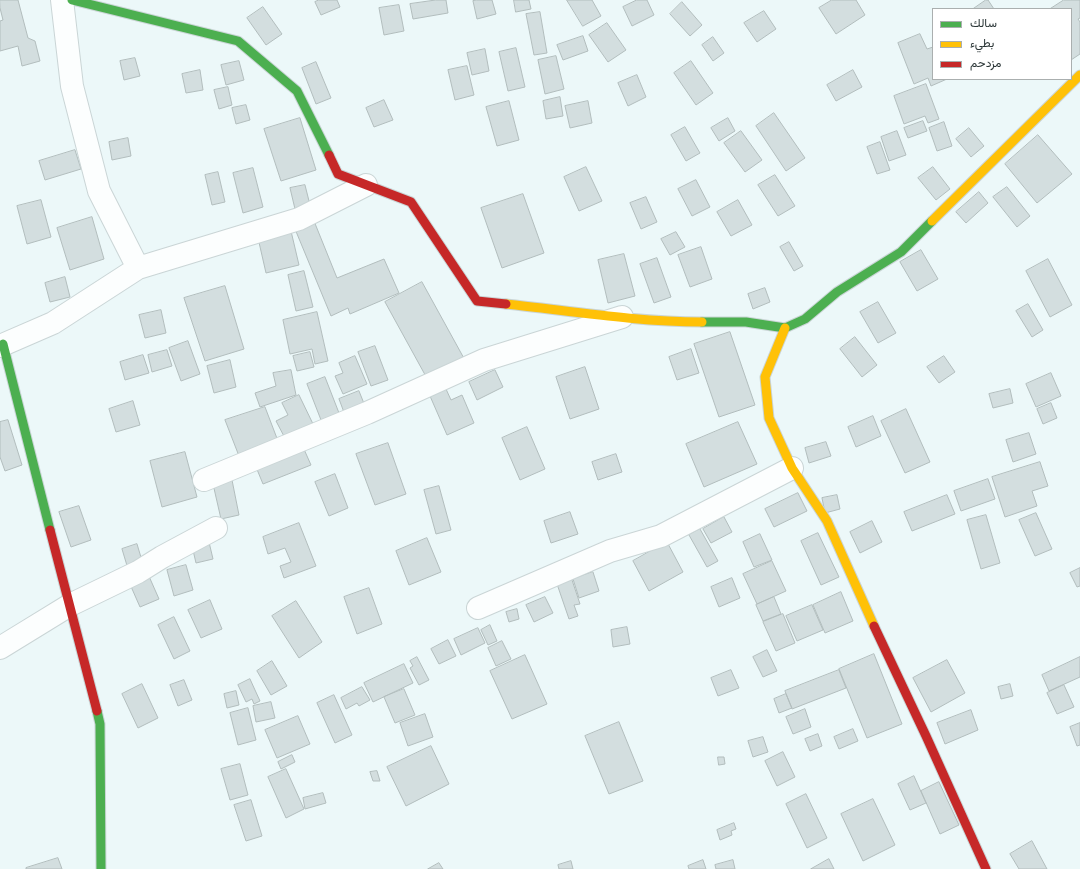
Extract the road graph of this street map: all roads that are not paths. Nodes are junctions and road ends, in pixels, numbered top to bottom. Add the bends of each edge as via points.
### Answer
1 (62, 0) edge
2 (72, 0) edge
3 (1080, 75) edge
4 (366, 185) junction
5 (138, 268) junction
6 (622, 317) junction
7 (785, 328) junction
8 (2, 345) edge
9 (792, 468) junction
10 (204, 480) dead end
11 (216, 528) dead end
12 (70, 605) junction
13 (478, 608) dead end
14 (0, 648) edge
15 (101, 869) edge
16 (986, 869) edge

1 - 5 street via 72,86 99,191
2 - 4 street via 238,40 297,91 338,174
3 - 7 street via 901,252 837,292 806,318
4 - 5 street via 299,218
4 - 6 street via 411,202 478,301
5 - 8 street via 53,323
6 - 7 street via 678,322 746,322
6 - 10 street via 484,360 374,410
7 - 9 street via 765,377 769,418
8 - 12 street
9 - 13 street via 661,536 610,551
9 - 16 street via 827,521
11 - 12 street via 138,572
12 - 14 street
12 - 15 street via 100,724

